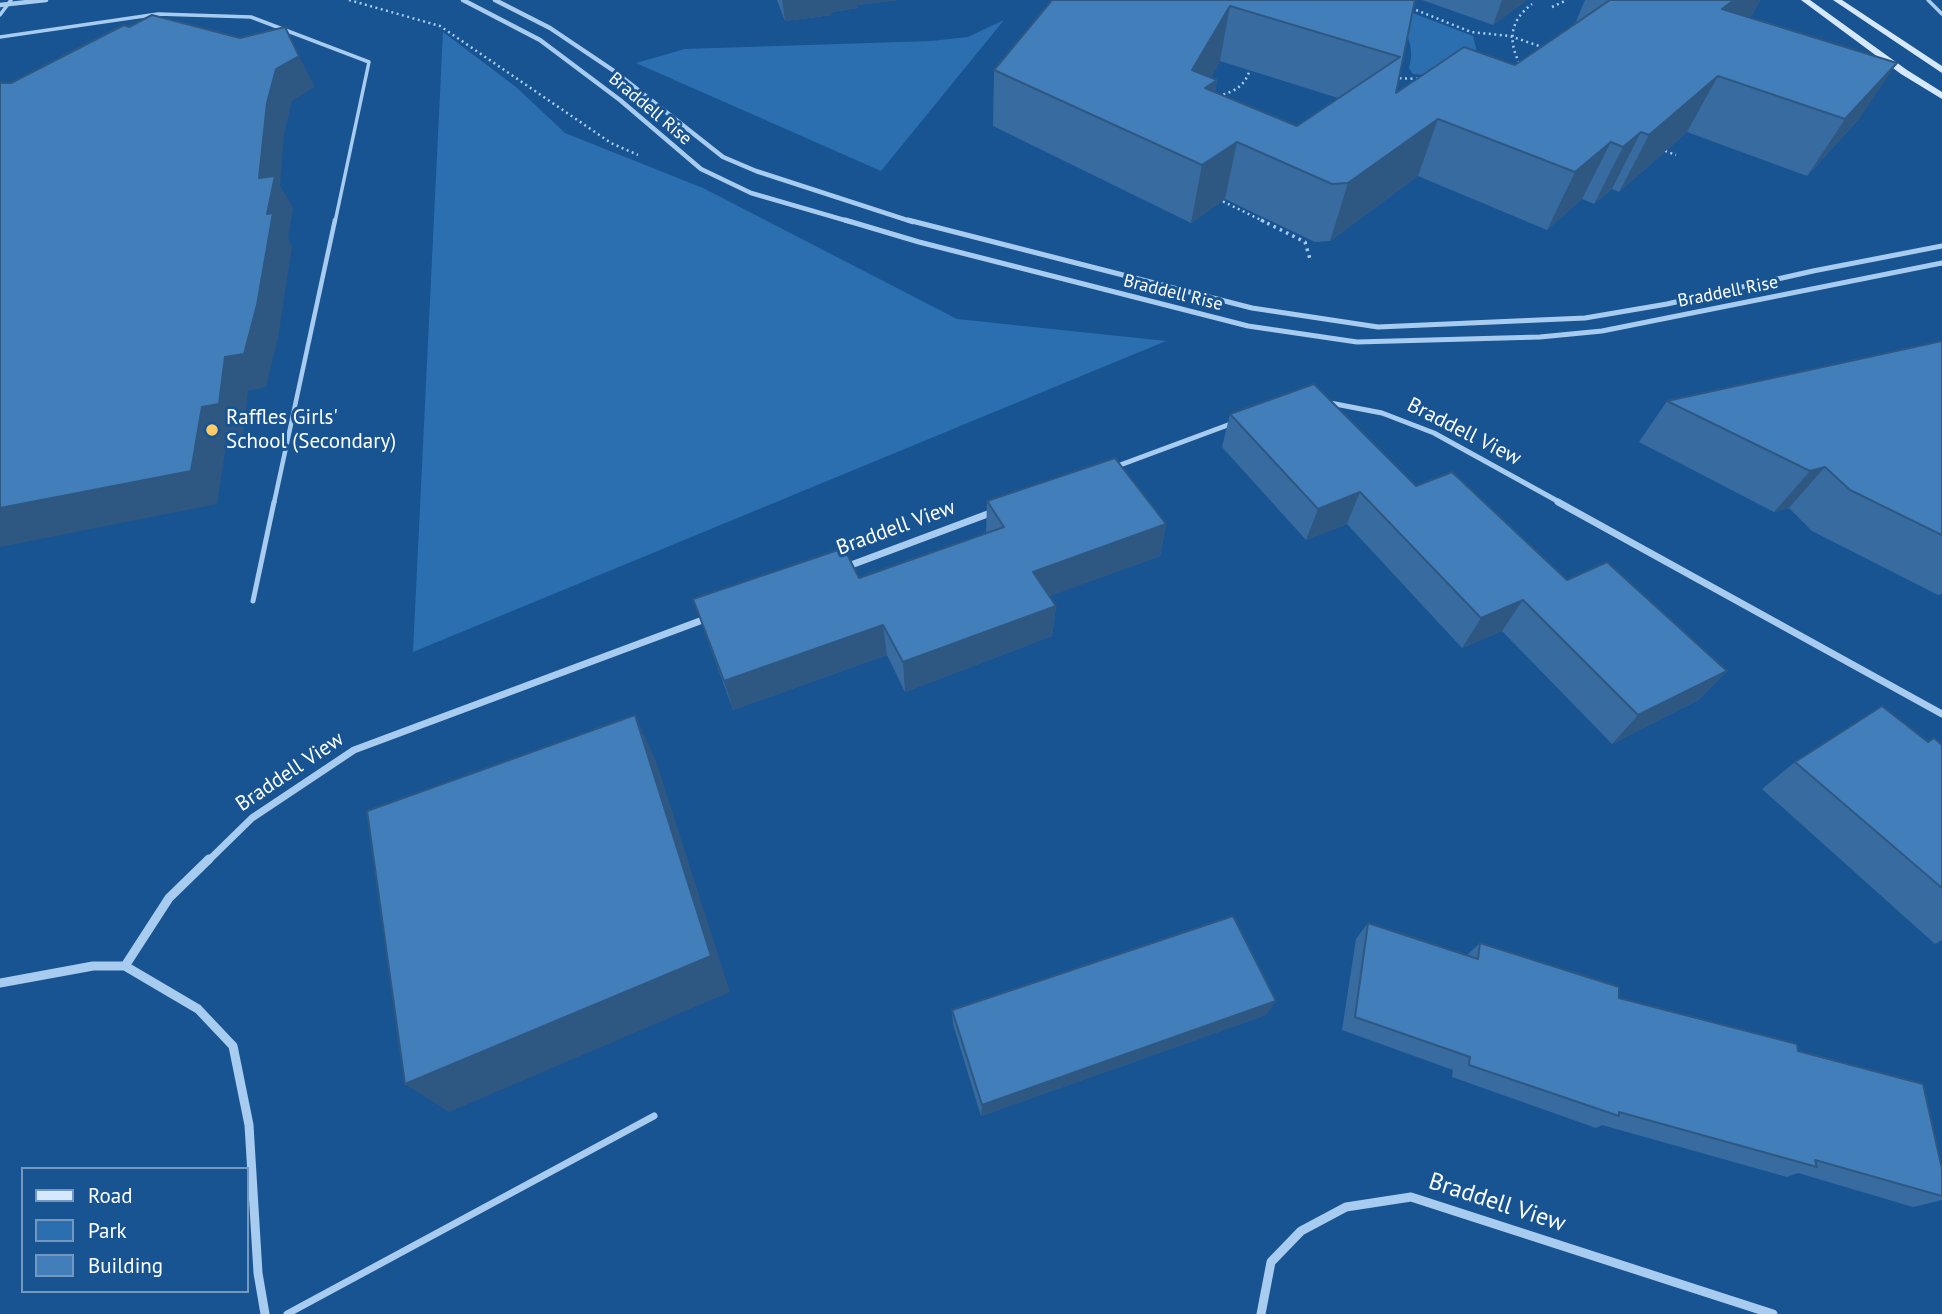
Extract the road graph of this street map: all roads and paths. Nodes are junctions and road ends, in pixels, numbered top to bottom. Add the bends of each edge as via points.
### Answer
1 (46, 0) edge
2 (463, 0) edge
3 (495, 0) edge
4 (1567, 0) edge
5 (1805, 0) edge
6 (1837, 0) edge
7 (1928, 0) edge
8 (9, 2) edge
9 (1532, 4) dead end
10 (0, 5) edge
11 (1402, 7) edge
12 (1552, 7) dead end
13 (1942, 14) edge
14 (0, 15) edge
15 (1510, 36) junction
16 (0, 37) edge
17 (1555, 52) edge
18 (1252, 62) edge
19 (1941, 69) edge
20 (1527, 75) edge
21 (1392, 78) edge
22 (1429, 80) edge
23 (1942, 96) edge
24 (1216, 97) edge
25 (1655, 147) edge
26 (1676, 155) edge
27 (1207, 193) edge
28 (1942, 246) edge
29 (1310, 258) dead end
30 (1942, 263) edge
31 (1530, 321) junction
32 (1540, 337) junction
33 (1314, 401) edge
34 (1250, 416) edge
35 (1107, 469) edge
36 (1003, 508) edge
37 (834, 571) edge
38 (253, 601) dead end
39 (718, 615) edge
40 (1942, 714) edge
41 (125, 966) junction
42 (0, 983) edge
43 (654, 1116) dead end
44 (265, 1314) edge
45 (287, 1314) edge
46 (1261, 1314) edge
47 (1773, 1314) edge

1 - 8 street
2 - 32 street, Braddell Rise via 540,40 701,169 751,193 919,242 1248,326 1357,342
3 - 31 street, Braddell Rise via 550,28 614,71 723,157 928,227 1252,308 1378,327
4 - 12 path
5 - 23 main road
6 - 19 main road
7 - 13 lane
8 - 10 street
8 - 14 lane
9 - 15 path via 1513,22
11 - 15 path via 1471,32
15 - 17 path
15 - 20 path
16 - 38 lane via 158,14 251,17 369,62
18 - 24 path via 1249,82 1238,91
21 - 22 path
25 - 26 path
27 - 29 path via 1305,242
28 - 31 street, Braddell Rise via 1667,304 1585,318
30 - 32 street, Braddell Rise via 1602,331
31 - 32 street
33 - 40 street, Braddell View via 1382,413 1434,433
34 - 35 street
36 - 37 street, Braddell View
39 - 41 street, Braddell View via 354,750 253,818 169,898
41 - 42 street via 93,966
41 - 44 street via 198,1009 233,1046 249,1125 258,1273
43 - 45 lane
46 - 47 street, Braddell View via 1270,1262 1301,1231 1346,1207 1411,1197

